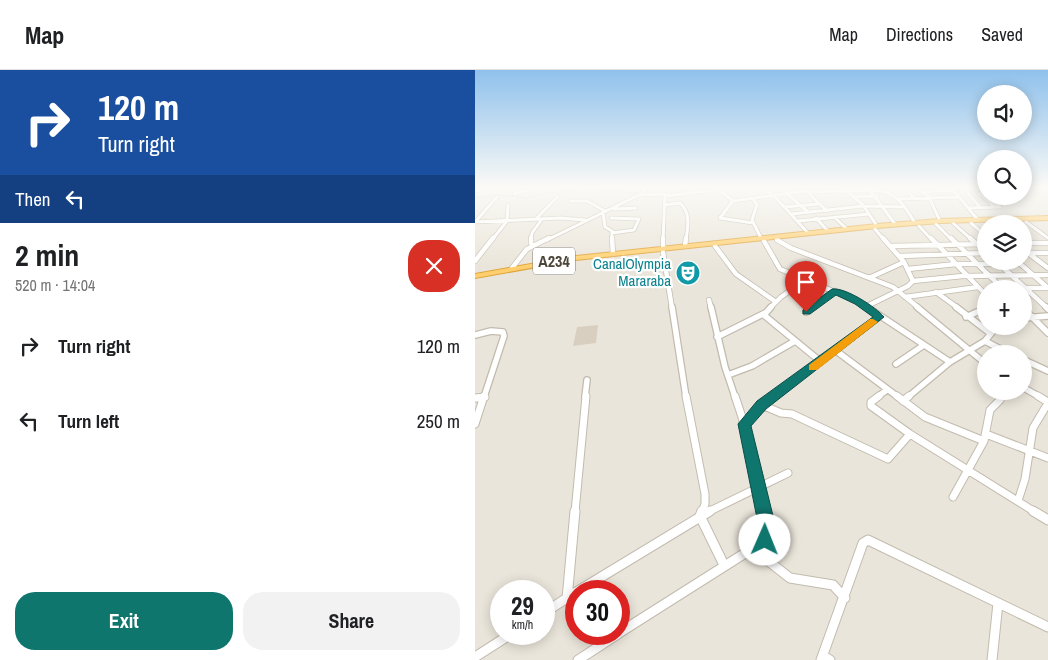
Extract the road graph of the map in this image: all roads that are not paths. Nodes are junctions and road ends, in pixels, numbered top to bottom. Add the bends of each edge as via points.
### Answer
1 (507, 214) edge
2 (542, 214) edge
3 (600, 214) edge
4 (606, 214) edge
5 (664, 214) edge
6 (687, 214) edge
7 (723, 214) edge
8 (755, 214) edge
9 (792, 214) joint
10 (796, 214) edge
11 (810, 214) edge
12 (830, 214) edge
13 (869, 214) joint
14 (887, 214) edge
15 (910, 214) edge
16 (935, 214) edge
17 (834, 217) junction
18 (611, 218) dead end
19 (542, 219) junction
20 (817, 219) junction
21 (536, 220) junction
22 (585, 220) junction
23 (977, 220) edge
24 (1032, 220) edge
25 (1048, 220) edge
26 (507, 221) junction
27 (798, 221) junction
28 (1032, 221) edge
29 (475, 222) edge
30 (753, 223) junction
31 (938, 223) junction
32 (953, 223) junction
33 (971, 223) junction
34 (977, 223) edge
35 (895, 224) junction
36 (917, 224) junction
37 (1032, 226) edge
38 (876, 228) junction
39 (977, 228) edge
40 (847, 229) junction
41 (828, 231) junction
42 (612, 233) junction
43 (807, 233) junction
44 (966, 235) junction
45 (948, 236) junction
46 (1048, 238) edge
47 (762, 240) junction
48 (777, 240) junction
49 (937, 243) junction
50 (1048, 243) edge
51 (957, 244) junction
52 (975, 244) joint
53 (1032, 244) edge
54 (534, 246) junction
55 (685, 246) junction
56 (715, 246) junction
57 (891, 246) junction
58 (663, 250) junction
59 (1032, 252) edge
60 (1048, 253) edge
61 (613, 254) junction
62 (947, 254) junction
63 (968, 254) junction
64 (977, 254) edge
65 (899, 256) junction
66 (1032, 256) edge
67 (475, 260) edge
68 (904, 262) junction
69 (977, 262) edge
70 (956, 264) junction
71 (977, 264) edge
72 (1045, 264) edge
73 (512, 268) junction
74 (1048, 268) edge
75 (908, 269) junction
76 (984, 270) edge
77 (1006, 270) edge
78 (1027, 270) edge
79 (1011, 275) junction
80 (1032, 275) junction
81 (1048, 275) edge
82 (967, 276) junction
83 (990, 276) junction
84 (475, 278) edge
85 (869, 278) junction
86 (805, 280) junction
87 (994, 280) edge
88 (1017, 280) edge
89 (913, 281) junction
90 (977, 286) edge
91 (977, 287) edge
92 (1032, 288) edge
93 (1048, 288) edge
94 (897, 290) junction
95 (835, 291) junction
96 (936, 292) junction
97 (1032, 294) edge
98 (905, 297) junction
99 (709, 300) dead end
100 (776, 302) junction
101 (865, 307) junction
102 (1048, 309) edge
103 (806, 312) dead end
104 (977, 312) edge
105 (765, 313) junction
106 (1048, 316) edge
107 (879, 317) junction
108 (967, 317) junction
109 (1032, 317) edge
110 (1032, 319) edge
111 (977, 324) edge
112 (1048, 333) edge
113 (475, 335) edge
114 (989, 335) edge
115 (717, 337) junction
116 (795, 341) junction
117 (985, 341) junction
118 (924, 345) junction
119 (993, 345) edge
120 (835, 350) junction
121 (969, 351) junction
122 (977, 357) edge
123 (820, 361) junction
124 (950, 362) junction
125 (896, 364) dead end
126 (1032, 364) edge
127 (1048, 371) edge
128 (728, 375) junction
129 (587, 380) dead end
130 (887, 390) junction
131 (1032, 393) edge
132 (485, 397) junction
133 (475, 398) edge
134 (1000, 400) dead end
135 (903, 401) junction
136 (1048, 402) edge
137 (762, 405) junction
138 (475, 424) edge
139 (744, 424) junction
140 (910, 434) junction
141 (985, 437) junction
142 (1030, 451) junction
143 (1048, 458) edge
144 (969, 471) junction
145 (788, 473) dead end
146 (759, 485) junction
147 (953, 497) dead end
148 (1018, 501) junction
149 (700, 516) junction
150 (1048, 520) edge
151 (758, 553) junction
152 (724, 565) junction
153 (569, 580) edge
154 (596, 580) edge
155 (845, 598) junction
156 (998, 603) junction
157 (630, 627) edge
158 (1048, 627) edge
159 (494, 645) edge
160 (602, 645) edge
161 (475, 657) edge
162 (825, 658) edge
163 (578, 660) edge
164 (992, 660) edge

1 - 26 street
2 - 21 street
3 - 22 street
4 - 42 street via 605,227
5 - 58 street
6 - 55 street
7 - 30 street via 720,218
8 - 30 street
9 - 10 street
9 - 27 street
11 - 20 street
12 - 17 street
13 - 17 street
13 - 38 street
14 - 35 street
15 - 36 street
16 - 31 street
17 - 20 street
17 - 40 street
18 - 42 street via 639,219 634,230
19 - 21 street
19 - 22 street
19 - 54 street via 533,233 531,243
20 - 27 street
20 - 41 street
21 - 26 street
22 - 54 street
23 - 31 highway, A234
24 - 25 highway, A234
25 - 28 highway, A234
26 - 29 street
26 - 67 street
27 - 43 street
30 - 47 street
31 - 32 highway, A234
31 - 36 highway, A234
31 - 45 street
32 - 33 highway, A234
32 - 44 street
33 - 34 highway, A234
33 - 39 street
35 - 36 highway, A234
35 - 38 highway, A234
36 - 38 highway, A234
36 - 49 street
37 - 46 street
38 - 40 highway, A234
38 - 48 highway, A234
38 - 57 street
40 - 41 highway, A234
41 - 43 highway, A234
42 - 61 street
43 - 47 highway, A234
44 - 45 street
44 - 52 street
45 - 51 street
47 - 48 highway, A234
47 - 55 highway, A234
47 - 56 highway, A234
47 - 86 street via 778,267
48 - 85 street
49 - 51 street
49 - 57 street
49 - 62 street
50 - 53 street
51 - 52 street
51 - 63 street
54 - 73 street via 521,255
55 - 58 highway, A234
56 - 58 highway, A234
56 - 100 street via 736,274
57 - 65 street
58 - 61 highway, A234
58 - 84 highway, A234
58 - 149 street via 705,494
59 - 60 street
61 - 73 highway, A234
62 - 63 street
62 - 65 street
62 - 70 street
63 - 64 street
63 - 69 street
65 - 68 street
66 - 72 street
68 - 75 street
68 - 85 street
70 - 71 street
70 - 75 street
70 - 82 street
72 - 74 street
73 - 84 highway, A234
75 - 89 street
76 - 83 street
77 - 79 street
78 - 80 street
79 - 80 street
79 - 83 street
79 - 88 street
80 - 81 street
80 - 93 street
82 - 83 street
82 - 89 street
82 - 90 street
83 - 87 street
85 - 94 street
86 - 95 street
86 - 100 street
89 - 94 street
91 - 96 street
92 - 93 street
94 - 98 street
94 - 101 street
95 - 101 street
95 - 103 street
96 - 98 street
96 - 108 street
97 - 102 street
98 - 121 street
99 - 115 street
100 - 105 street
101 - 107 street
104 - 108 street
105 - 115 street
105 - 116 street
106 - 109 street
107 - 118 street
107 - 120 street
108 - 111 street
110 - 112 street
113 - 132 street via 498,331 504,336
114 - 117 street
115 - 128 street
116 - 123 street
116 - 128 street via 752,366
117 - 119 street
117 - 121 street
118 - 124 street
118 - 125 street
120 - 123 street
120 - 130 street
121 - 122 street
121 - 124 street
123 - 137 street
124 - 135 street
126 - 127 street
128 - 139 street
129 - 153 street
130 - 135 street
130 - 140 street via 870,405
131 - 136 street
132 - 133 street
132 - 138 street
134 - 141 street via 990,410
135 - 141 street via 925,417
136 - 142 street via 1033,428
137 - 139 street
137 - 140 street via 792,414 888,459
139 - 146 street
140 - 144 street
141 - 142 street
141 - 144 street
142 - 143 street
142 - 148 street
144 - 147 street
144 - 148 street
145 - 146 street
146 - 149 street
146 - 151 street via 768,528
148 - 150 street
149 - 152 street
149 - 154 street
151 - 152 street via 750,550
151 - 155 street via 784,575 833,586
152 - 157 street
155 - 156 street via 863,543 868,540
155 - 162 street
156 - 158 street
156 - 164 street
159 - 161 street
160 - 163 street

